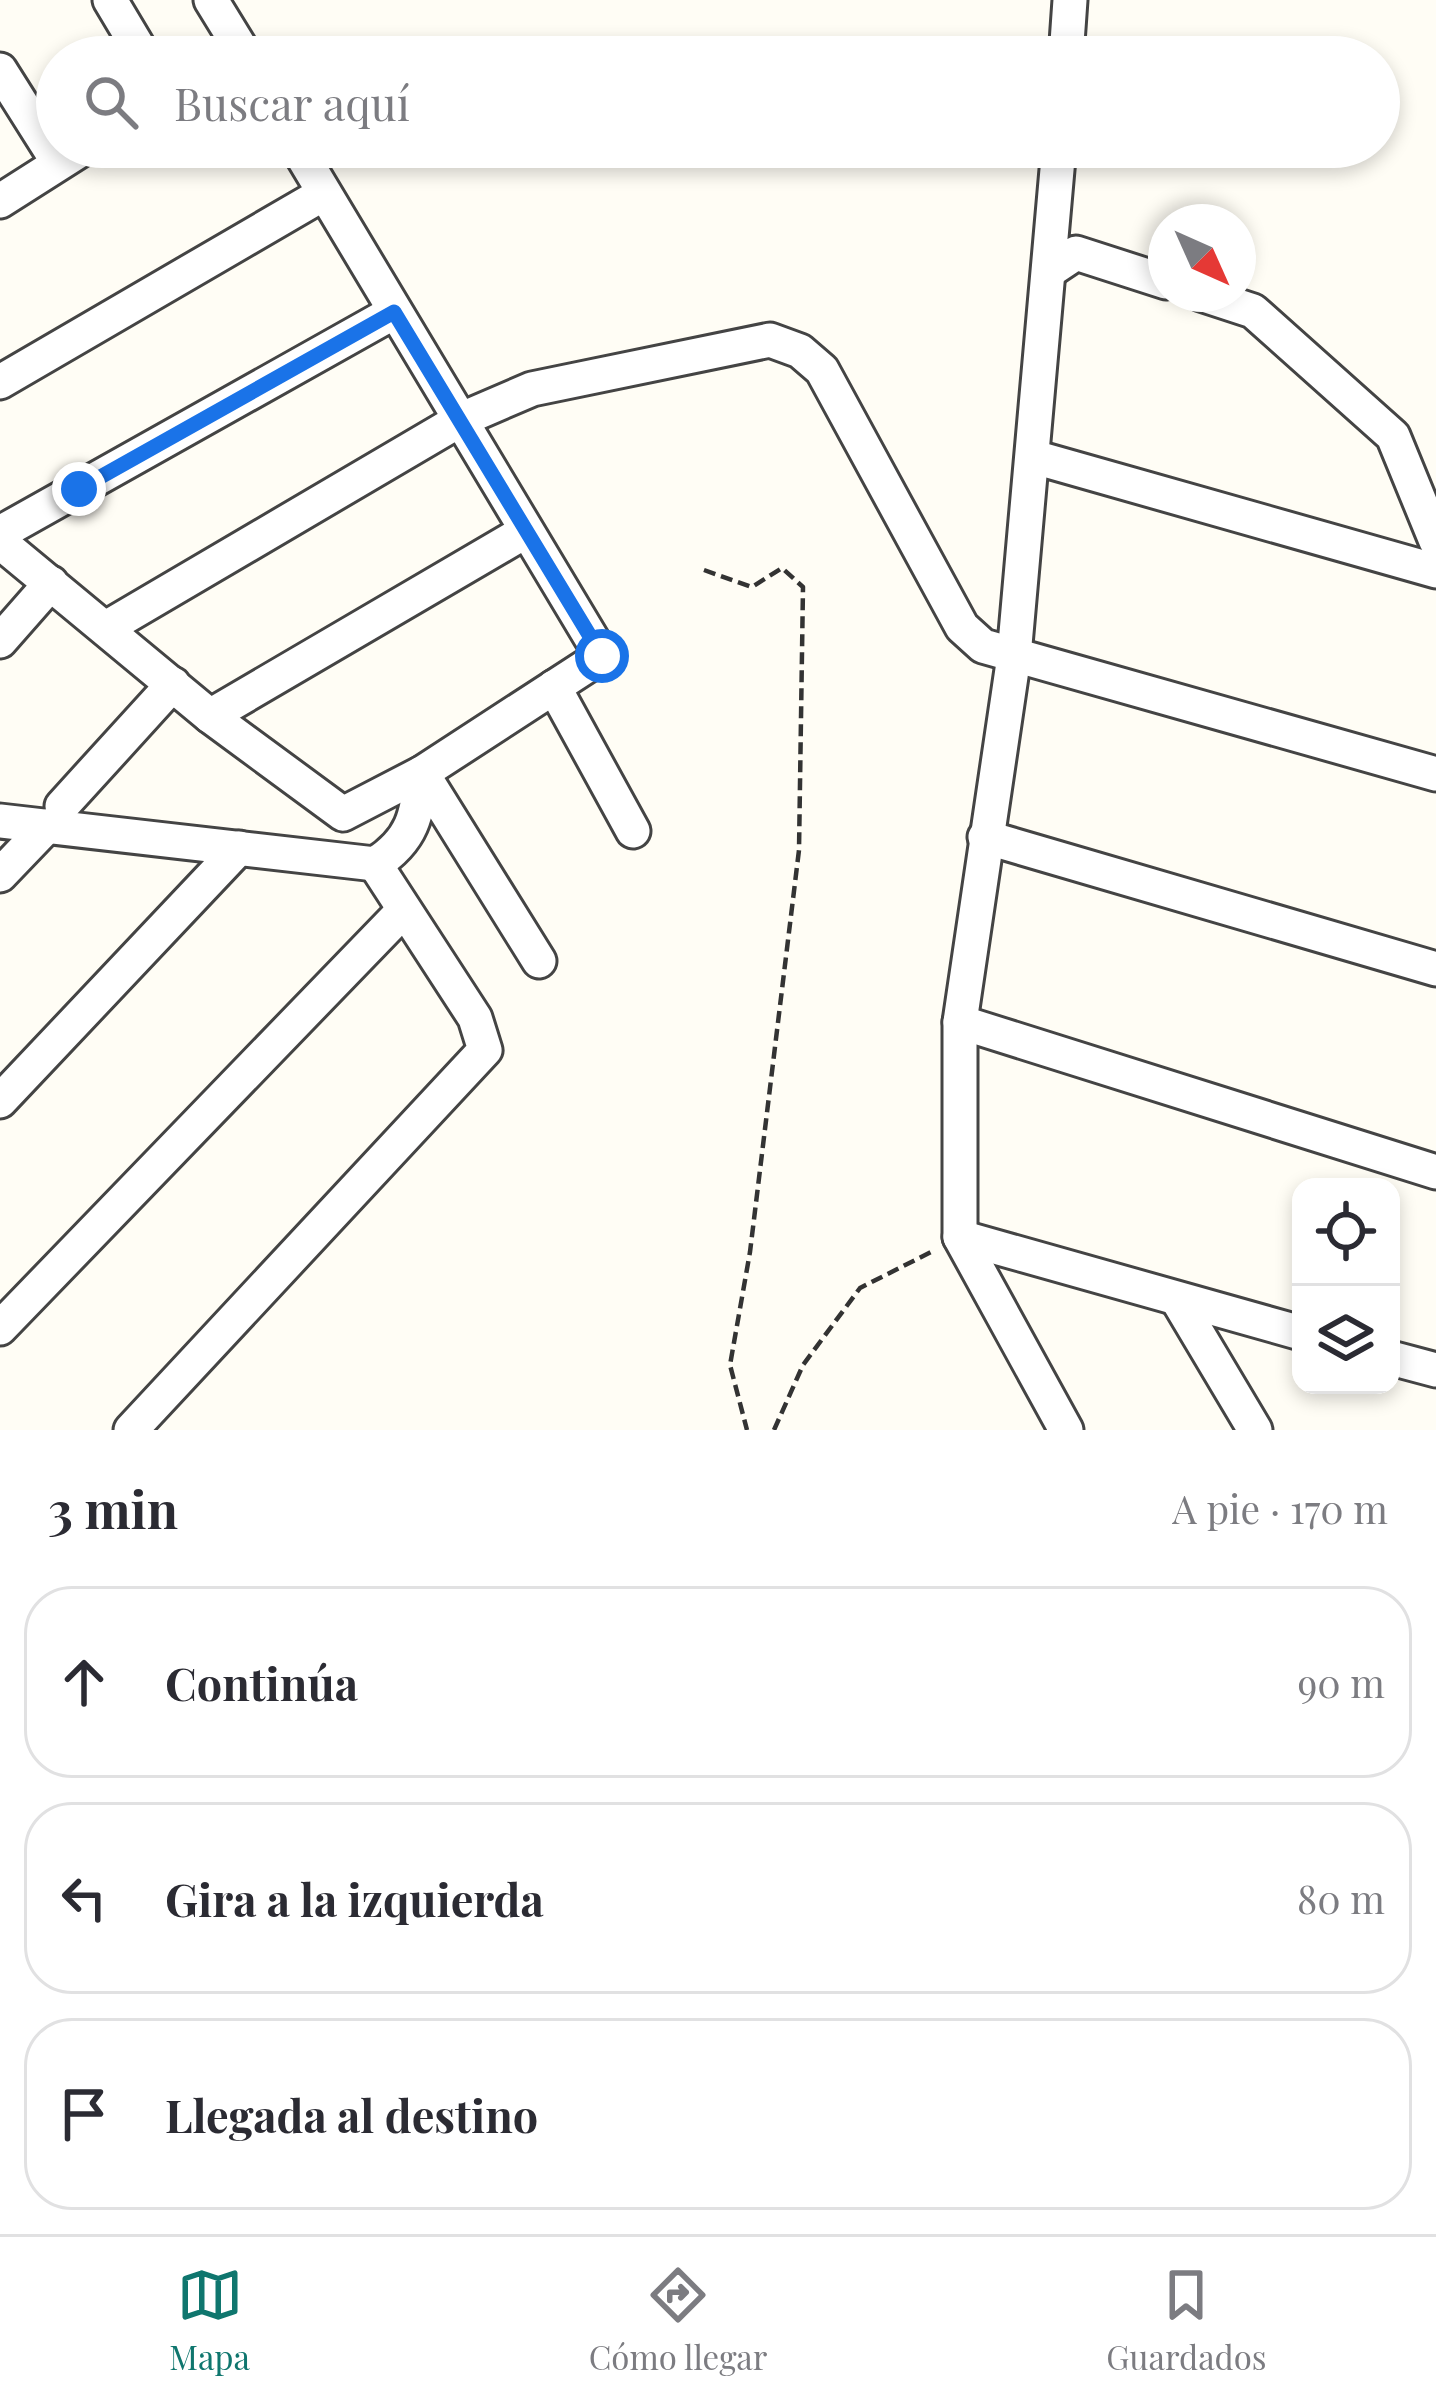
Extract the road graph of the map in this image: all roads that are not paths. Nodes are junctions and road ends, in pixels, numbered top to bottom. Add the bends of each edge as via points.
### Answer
1 (110, 0) edge
2 (211, 0) edge
3 (1070, 0) edge
4 (131, 36) edge
5 (230, 36) edge
6 (1067, 36) edge
7 (0, 70) edge
8 (36, 112) edge
9 (52, 168) edge
10 (309, 168) edge
11 (1057, 168) edge
12 (323, 194) junction
13 (0, 201) edge
14 (1049, 271) junction
15 (1148, 276) edge
16 (394, 312) junction
17 (1254, 312) edge
18 (0, 382) edge
19 (460, 420) junction
20 (1034, 457) junction
21 (526, 531) junction
22 (0, 538) edge
23 (1436, 541) edge
24 (1436, 571) edge
25 (51, 583) junction
26 (106, 628) junction
27 (0, 641) edge
28 (1014, 656) junction
29 (173, 685) junction
30 (554, 687) junction
31 (210, 716) junction
32 (422, 773) junction
33 (1436, 774) edge
34 (55, 816) junction
35 (0, 820) edge
36 (633, 831) dead end
37 (986, 837) junction
38 (239, 848) junction
39 (375, 864) junction
40 (0, 875) edge
41 (403, 911) junction
42 (539, 961) dead end
43 (1436, 968) edge
44 (960, 1022) junction
45 (0, 1101) edge
46 (1436, 1172) edge
47 (961, 1237) junction
48 (1178, 1299) junction
49 (0, 1328) edge
50 (1292, 1331) edge
51 (1400, 1360) edge
52 (1436, 1370) edge
53 (131, 1430) edge
54 (1066, 1430) edge
55 (1255, 1430) edge

1 - 4 street
2 - 5 street
3 - 6 street
7 - 8 street
9 - 13 street
10 - 12 street
11 - 14 street
12 - 16 street
12 - 18 street
14 - 15 street via 1076,253
14 - 20 street
16 - 19 street
16 - 22 street
17 - 23 street via 1393,436
19 - 21 street
19 - 26 street
19 - 28 street via 532,389 770,340 785,344 829,382 962,626 983,646
20 - 24 street
20 - 28 street
21 - 30 street via 602,656
21 - 31 street
22 - 25 street
25 - 26 street
25 - 27 street
26 - 29 street
28 - 33 street
28 - 37 street
29 - 31 street
29 - 34 street
30 - 32 street
30 - 36 street
31 - 32 street via 343,814
32 - 39 street via 415,826
32 - 42 street
34 - 35 street
34 - 38 street
34 - 40 street
37 - 43 street
37 - 44 street
38 - 39 street
38 - 45 street
39 - 41 street
41 - 49 street
41 - 53 street via 475,1018 485,1050
44 - 46 street
44 - 47 street
47 - 48 street
47 - 54 street
48 - 50 street
48 - 55 street
51 - 52 street

